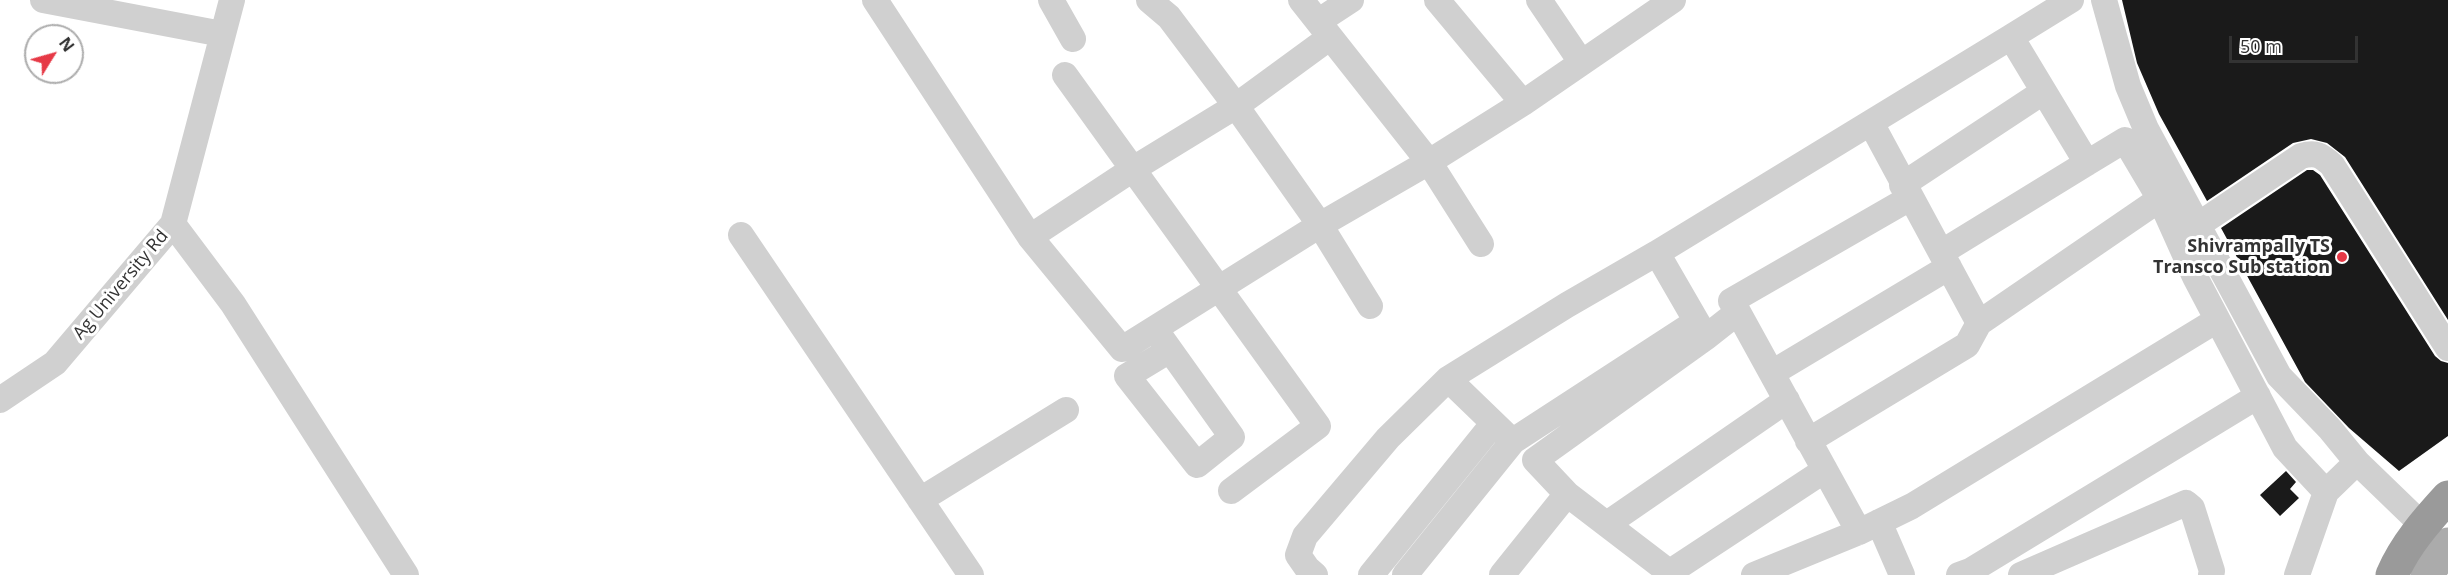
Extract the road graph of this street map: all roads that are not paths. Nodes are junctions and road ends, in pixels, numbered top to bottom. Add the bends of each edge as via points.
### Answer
1 (43, 0) edge
2 (232, 0) edge
3 (875, 0) edge
4 (1051, 0) edge
5 (1149, 0) edge
6 (1301, 0) edge
7 (1350, 0) edge
8 (1437, 0) edge
9 (1539, 0) edge
10 (1673, 0) edge
11 (2071, 0) edge
12 (2104, 0) edge
13 (1324, 30) junction
14 (222, 34) junction
15 (2011, 37) junction
16 (1073, 39) dead end
17 (1581, 62) junction
18 (1065, 75) dead end
19 (2043, 92) junction
20 (1523, 103) junction
21 (1236, 106) junction
22 (1871, 123) junction
23 (1429, 162) junction
24 (2087, 163) junction
25 (1133, 169) junction
26 (1906, 191) junction
27 (2160, 199) junction
28 (173, 224) junction
29 (1320, 225) junction
30 (741, 235) dead end
31 (1030, 237) junction
32 (1481, 244) dead end
33 (2207, 244) junction
34 (1657, 253) junction
35 (1945, 260) junction
36 (2190, 266) junction
37 (1627, 271) junction
38 (1219, 290) junction
39 (1561, 297) dead end
40 (1370, 306) dead end
41 (1738, 312) junction
42 (2217, 320) junction
43 (1979, 324) junction
44 (1155, 329) junction
45 (1701, 330) junction
46 (2448, 348) edge
47 (1170, 350) dead end
48 (1772, 373) junction
49 (1448, 379) junction
50 (2258, 396) junction
51 (0, 399) edge
52 (1787, 400) junction
53 (1066, 410) dead end
54 (1493, 424) junction
55 (2330, 429) junction
56 (1513, 441) junction
57 (1808, 441) junction
58 (1535, 460) junction
59 (2357, 462) junction
60 (1825, 470) junction
61 (2448, 483) edge
62 (1231, 491) dead end
63 (2326, 492) junction
64 (1567, 494) junction
65 (920, 500) junction
66 (2433, 513) edge
67 (1607, 524) junction
68 (1869, 527) junction
69 (1550, 534) dead end
70 (2448, 544) edge
71 (1672, 574) edge
72 (1967, 574) edge
73 (406, 575) edge
74 (971, 575) edge
75 (1315, 575) edge
76 (1371, 575) edge
77 (1406, 575) edge
78 (1502, 575) edge
79 (1517, 575) edge
80 (1754, 575) edge
81 (1902, 575) edge
82 (2021, 575) edge
83 (2211, 575) edge
84 (2297, 575) edge
85 (2382, 575) edge
86 (2392, 575) edge
87 (2416, 575) edge
88 (2427, 575) edge

1 - 14 street
2 - 14 street, Ag University Rd
3 - 31 street
4 - 16 street
5 - 21 street via 1169,17
6 - 13 street
7 - 13 street
8 - 20 street
9 - 17 street
10 - 17 street
11 - 15 street
12 - 33 street via 2128,86 2146,129
13 - 21 street
13 - 23 street
14 - 28 street, Ag University Rd
15 - 19 street
15 - 22 street
17 - 20 street
18 - 25 street
19 - 24 street
19 - 26 street
20 - 23 street
21 - 25 street
21 - 29 street
22 - 26 street
22 - 34 street
23 - 29 street
23 - 32 street
24 - 27 street via 2125,140
24 - 35 street
25 - 31 street
25 - 38 street
26 - 35 street
26 - 41 street via 1731,301
27 - 36 street
27 - 43 street
28 - 51 street, Ag University Rd via 55,363
28 - 73 street via 233,304
29 - 38 street
29 - 40 street
30 - 65 street
31 - 44 street via 1122,350
33 - 36 street
33 - 46 street via 2301,156 2321,155 2332,165
33 - 55 street via 2279,376
34 - 37 street
34 - 45 street
35 - 43 street
35 - 48 street
36 - 42 street
37 - 39 street via 1611,264
37 - 49 street
38 - 44 street
38 - 62 street via 1318,426
41 - 45 street
41 - 48 street
42 - 50 street
42 - 68 street via 1990,460
43 - 57 street via 1967,345
44 - 47 street
45 - 56 street
45 - 58 street
48 - 52 street
49 - 54 street
49 - 75 street via 1388,438 1305,536 1298,555
50 - 63 street via 2285,448
50 - 72 street
52 - 57 street
52 - 67 street
53 - 65 street
54 - 56 street
54 - 76 street
55 - 59 street
55 - 66 street
56 - 58 street
56 - 77 street
57 - 60 street
58 - 64 street
59 - 63 street
59 - 66 street
60 - 68 street
60 - 71 street
61 - 66 main road
63 - 84 street
64 - 67 street
64 - 78 street
65 - 74 street
66 - 85 main road via 2400,540
66 - 86 highway
66 - 87 highway
67 - 71 street
68 - 80 street
68 - 81 street
69 - 79 street
70 - 88 main road
82 - 83 street via 2186,503 2192,508

